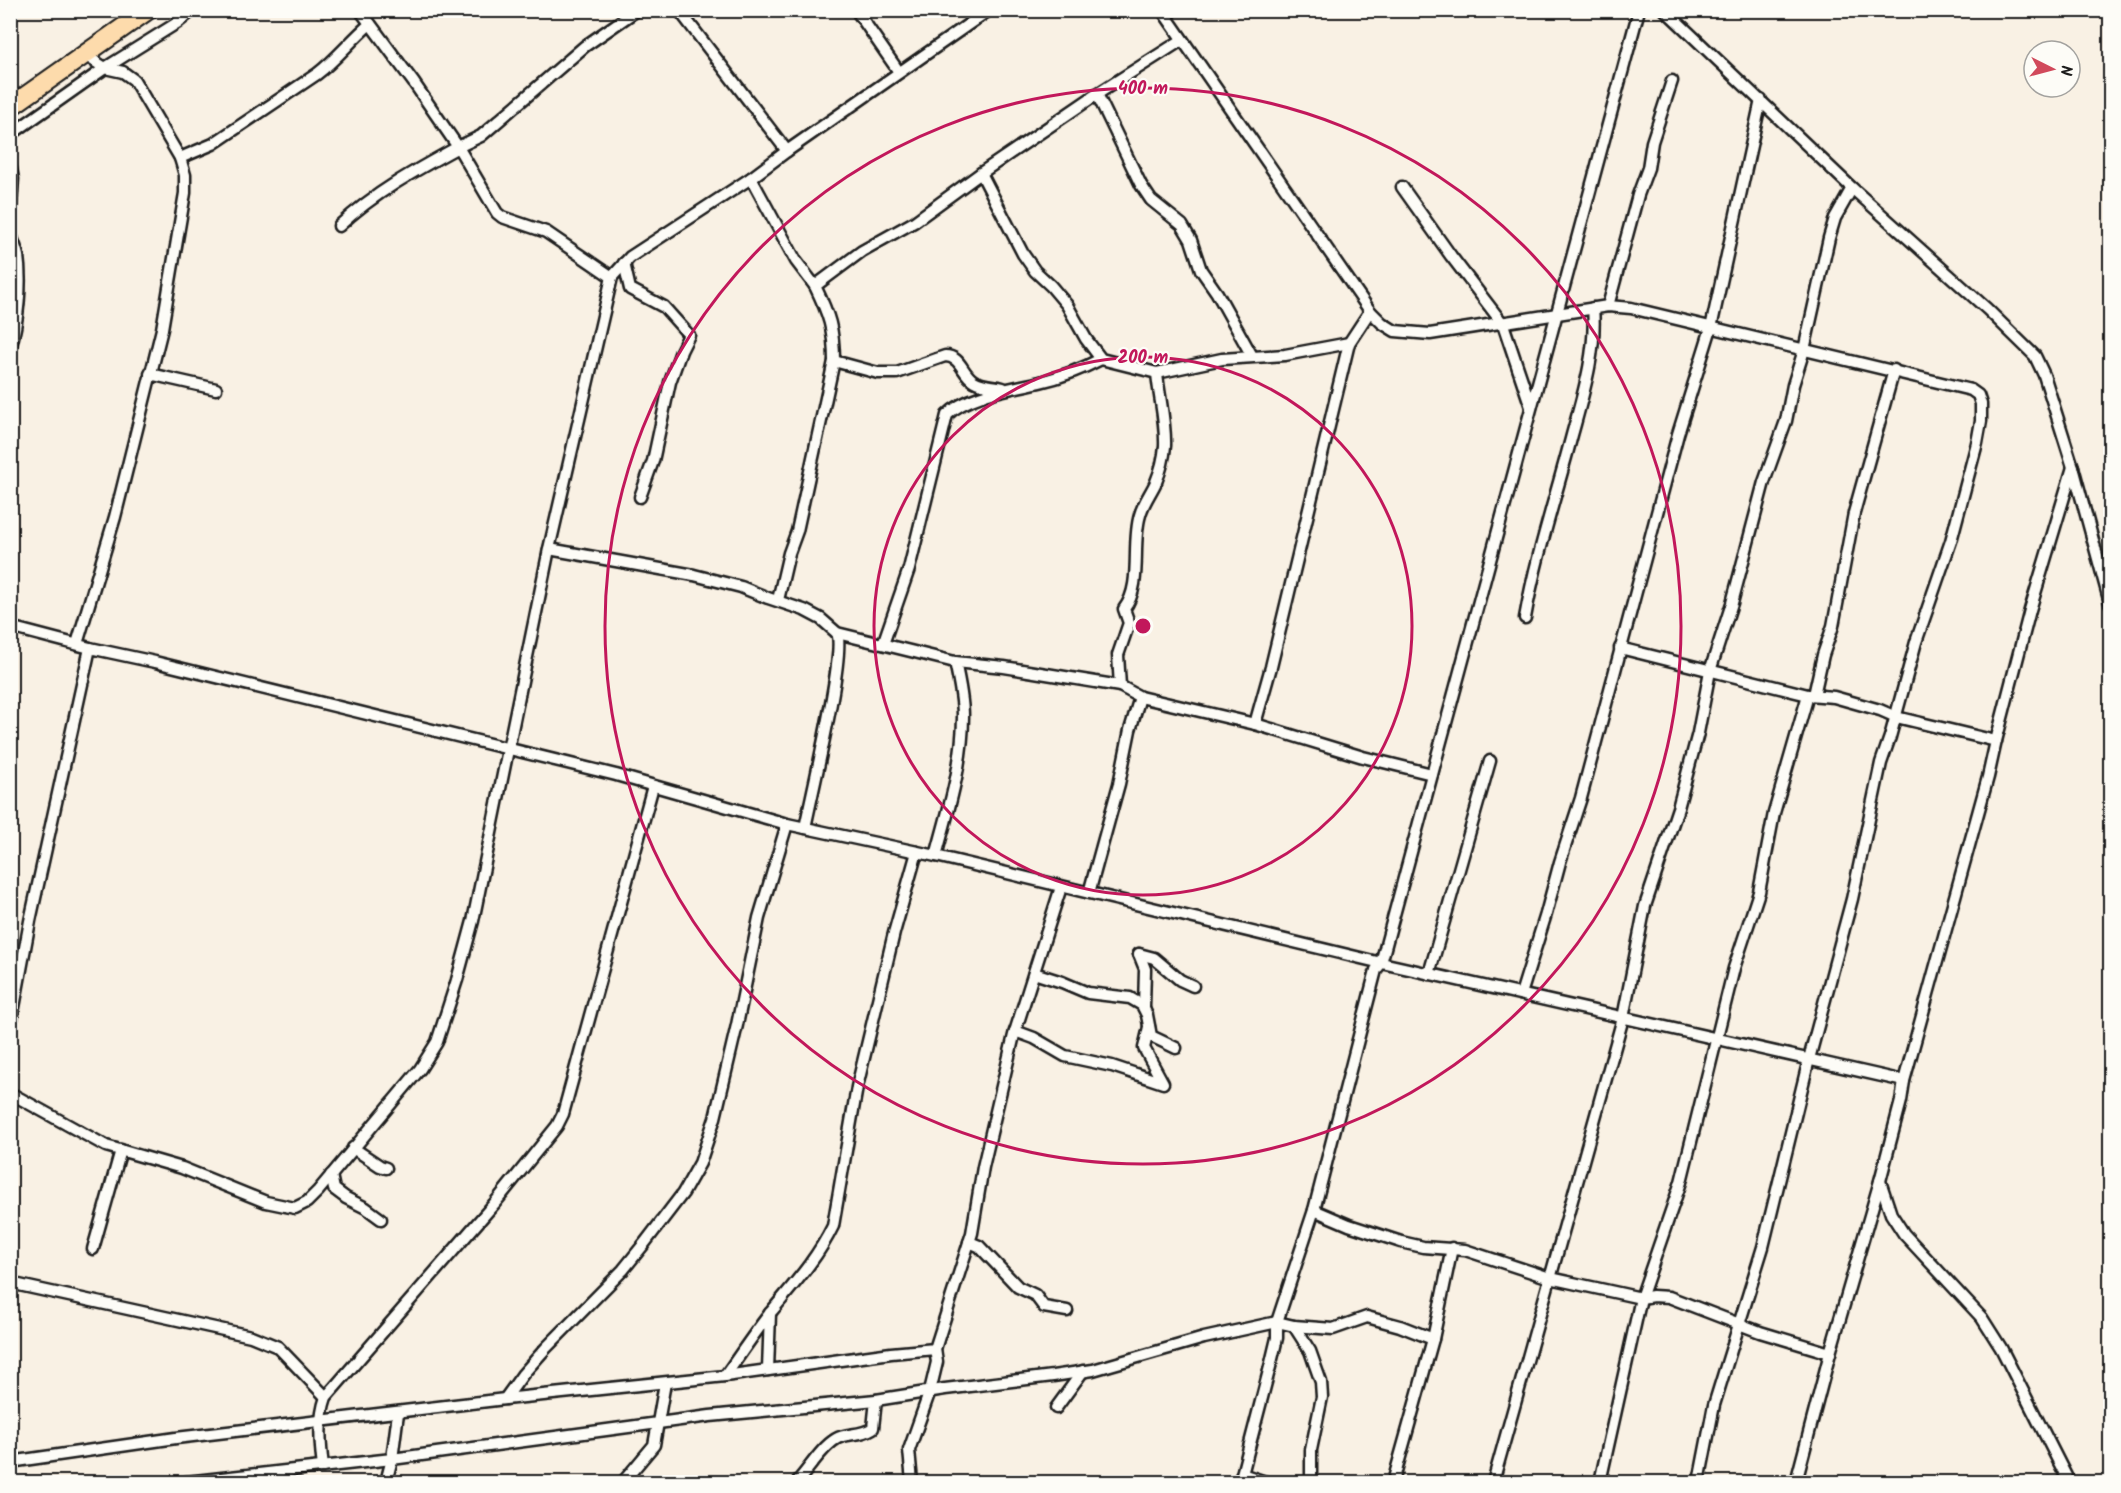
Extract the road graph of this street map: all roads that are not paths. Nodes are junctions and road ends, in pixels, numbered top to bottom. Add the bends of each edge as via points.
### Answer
1 (148, 10) edge
2 (193, 10) edge
3 (360, 10) edge
4 (637, 10) edge
5 (679, 10) edge
6 (856, 10) edge
7 (989, 10) edge
8 (1162, 10) edge
9 (1639, 10) edge
10 (1665, 10) edge
11 (370, 24) junction
12 (1182, 39) junction
13 (85, 55) junction
14 (105, 68) junction
15 (899, 72) junction
16 (1672, 81) dead end
17 (1097, 94) junction
18 (1761, 100) junction
19 (10, 107) edge
20 (10, 135) edge
21 (458, 147) junction
22 (787, 151) junction
23 (180, 158) junction
24 (10, 164) edge
25 (981, 173) junction
26 (751, 178) junction
27 (1402, 187) dead end
28 (1852, 188) junction
29 (10, 220) edge
30 (339, 226) dead end
31 (10, 229) edge
32 (624, 262) junction
33 (612, 277) junction
34 (815, 286) junction
35 (1608, 306) junction
36 (1593, 308) junction
37 (1370, 311) junction
38 (1556, 315) junction
39 (1503, 324) junction
40 (1711, 327) junction
41 (1349, 343) junction
42 (10, 350) edge
43 (1804, 350) junction
44 (1252, 356) junction
45 (1101, 358) junction
46 (834, 362) junction
47 (1894, 370) junction
48 (1157, 373) junction
49 (150, 374) junction
50 (216, 389) dead end
51 (1006, 389) junction
52 (1531, 408) junction
53 (2073, 467) junction
54 (640, 497) dead end
55 (549, 549) junction
56 (778, 600) junction
57 (2110, 603) edge
58 (1525, 618) dead end
59 (10, 627) edge
60 (841, 636) junction
61 (77, 644) junction
62 (883, 644) junction
63 (90, 648) junction
64 (1620, 648) junction
65 (956, 662) junction
66 (1710, 671) junction
67 (1119, 686) junction
68 (1811, 695) junction
69 (1140, 697) junction
70 (1896, 717) junction
71 (1255, 724) junction
72 (1996, 741) junction
73 (508, 750) junction
74 (1490, 761) dead end
75 (1431, 774) junction
76 (653, 786) junction
77 (786, 824) junction
78 (805, 828) junction
79 (917, 852) junction
80 (936, 856) junction
81 (1061, 887) junction
82 (1089, 893) junction
83 (1381, 963) junction
84 (1034, 973) junction
85 (1429, 974) junction
86 (1193, 986) dead end
87 (1521, 994) junction
88 (1144, 1008) junction
89 (1623, 1018) junction
90 (1149, 1027) junction
91 (10, 1029) edge
92 (1015, 1031) junction
93 (1716, 1038) junction
94 (1176, 1048) dead end
95 (1809, 1059) junction
96 (1904, 1081) junction
97 (10, 1093) edge
98 (353, 1148) junction
99 (121, 1150) junction
100 (386, 1168) dead end
101 (331, 1175) junction
102 (1880, 1181) junction
103 (1314, 1210) junction
104 (381, 1219) dead end
105 (969, 1242) junction
106 (1452, 1248) junction
107 (93, 1249) dead end
108 (1466, 1250) junction
109 (1449, 1265) junction
110 (1550, 1278) junction
111 (10, 1283) edge
112 (1641, 1298) junction
113 (1067, 1311) dead end
114 (771, 1313) junction
115 (1277, 1322) junction
116 (1739, 1323) junction
117 (1294, 1326) junction
118 (1433, 1339) junction
119 (935, 1349) junction
120 (1830, 1353) junction
121 (768, 1370) junction
122 (1083, 1371) junction
123 (725, 1376) junction
124 (665, 1383) junction
125 (930, 1391) junction
126 (326, 1397) junction
127 (505, 1399) junction
128 (876, 1400) junction
129 (1056, 1408) dead end
130 (398, 1413) junction
131 (321, 1421) junction
132 (656, 1424) junction
133 (392, 1459) junction
134 (10, 1462) edge
135 (323, 1467) junction
136 (1241, 1478) edge
137 (186, 1482) edge
138 (386, 1482) edge
139 (623, 1482) edge
140 (797, 1482) edge
141 (912, 1482) edge
142 (1266, 1482) edge
143 (1311, 1482) edge
144 (1393, 1482) edge
145 (1493, 1482) edge
146 (1600, 1482) edge
147 (1699, 1482) edge
148 (1796, 1482) edge
149 (2069, 1482) edge

1 - 13 highway
2 - 14 street
3 - 11 street
4 - 21 street via 585,46 481,136
5 - 22 street
6 - 15 street
7 - 15 street
8 - 12 street
9 - 38 street
10 - 18 street
11 - 21 street
11 - 23 street via 317,74 213,144
12 - 17 street
12 - 37 street
13 - 14 street
13 - 19 highway
14 - 20 street
14 - 23 street via 123,72 134,80
15 - 22 street
16 - 35 street
17 - 25 street
17 - 44 street via 1141,185 1151,200 1182,225 1201,270
18 - 28 street
18 - 40 street
21 - 30 street via 386,189
21 - 33 street via 497,213 546,232
22 - 26 street
23 - 49 street via 185,193 168,301
24 - 29 street via 14,179
25 - 34 street
25 - 45 street via 1023,254 1067,305
26 - 32 street
26 - 34 street via 796,261
27 - 39 street
28 - 43 street via 1835,218
28 - 53 street via 1988,309 2034,356 2044,375
31 - 42 street via 19,273 18,312
32 - 33 street
32 - 54 street via 630,289 664,307 689,335 670,382 653,460
33 - 55 street
34 - 46 street via 829,315
35 - 36 street
35 - 40 street
36 - 38 street
36 - 58 street via 1594,337 1580,405
37 - 39 street via 1395,331 1412,334
37 - 41 street
38 - 39 street
38 - 52 street
39 - 52 street
40 - 43 street
40 - 64 street
41 - 44 street via 1285,355
41 - 71 street
43 - 47 street
43 - 66 street
44 - 48 street
45 - 48 street
45 - 51 street via 1067,374
46 - 51 street via 878,373 897,373 952,356 971,379
46 - 56 street
47 - 68 street via 1854,513 1833,626
47 - 70 street via 1971,390 1981,404 1977,443 1951,541 1924,616
48 - 67 street via 1164,420 1163,460 1140,513 1135,537 1136,565 1130,602 1124,609 1129,622 1118,655
49 - 50 street
49 - 61 street via 118,509
51 - 62 street via 966,403 947,415 909,569
52 - 75 street
53 - 57 street
53 - 72 street
55 - 56 street via 694,575
55 - 73 street
56 - 60 street via 820,619
59 - 61 street
60 - 62 street
60 - 78 street
61 - 63 street
62 - 65 street
63 - 73 street
63 - 91 street
64 - 66 street
64 - 87 street via 1581,798
65 - 67 street
65 - 80 street via 962,743
66 - 68 street
66 - 89 street via 1678,808 1645,906
67 - 69 street
68 - 70 street via 1834,697
68 - 93 street via 1774,813 1759,892
69 - 71 street
69 - 82 street
70 - 72 street
70 - 95 street via 1881,763 1852,899
71 - 75 street
72 - 96 street
73 - 76 street
73 - 98 street via 473,921 437,1042 420,1069
74 - 85 street
75 - 83 street
76 - 77 street
76 - 126 street via 567,1102 557,1126
77 - 78 street
77 - 127 street via 759,918 715,1118 700,1163 683,1193 623,1270 523,1374
78 - 79 street
79 - 80 street
79 - 114 street via 857,1087 833,1226 823,1247
80 - 81 street
81 - 82 street
81 - 84 street
82 - 83 street
83 - 85 street
83 - 103 street
84 - 88 street via 1088,993 1130,998
84 - 92 street
85 - 87 street
86 - 88 street via 1154,958 1139,954 1145,969
87 - 89 street
88 - 90 street
89 - 93 street
89 - 110 street
90 - 92 street via 1144,1048 1163,1083 1065,1056
90 - 94 street via 1151,1036
92 - 105 street
93 - 95 street
93 - 112 street via 1681,1182
95 - 96 street
95 - 116 street via 1774,1206
96 - 102 street
97 - 99 street via 106,1146
98 - 100 street
98 - 101 street
99 - 101 street via 291,1208 307,1202
99 - 107 street
101 - 104 street via 334,1189
102 - 120 street
102 - 149 street via 1891,1214 1904,1234 1982,1318 2001,1348
103 - 106 street via 1401,1242
103 - 115 street
105 - 113 street via 979,1246 1018,1287 1035,1294 1044,1306
105 - 119 street
106 - 108 street
106 - 109 street
108 - 109 street
108 - 110 street
109 - 118 street
110 - 112 street
110 - 145 street
111 - 126 street via 251,1336 278,1347
112 - 116 street via 1669,1297
112 - 146 street
114 - 121 street
114 - 123 street
115 - 117 street
115 - 122 street
115 - 136 street via 1277,1338
116 - 120 street
116 - 147 street via 1714,1405
117 - 118 street via 1333,1329 1367,1317
117 - 143 street via 1310,1351 1321,1382 1322,1397 1311,1450
118 - 144 street
119 - 121 street
119 - 125 street via 937,1362
120 - 148 street
121 - 123 street
122 - 125 street
122 - 129 street
123 - 124 street
124 - 127 street
124 - 132 street
125 - 128 street
125 - 141 street via 909,1450
126 - 131 street
127 - 130 street
128 - 132 street
128 - 140 street via 873,1428 838,1437
130 - 131 street
130 - 133 street
131 - 134 street
131 - 135 street
132 - 133 street
132 - 139 street via 654,1445
133 - 135 street
133 - 138 street
135 - 137 street
136 - 142 street

